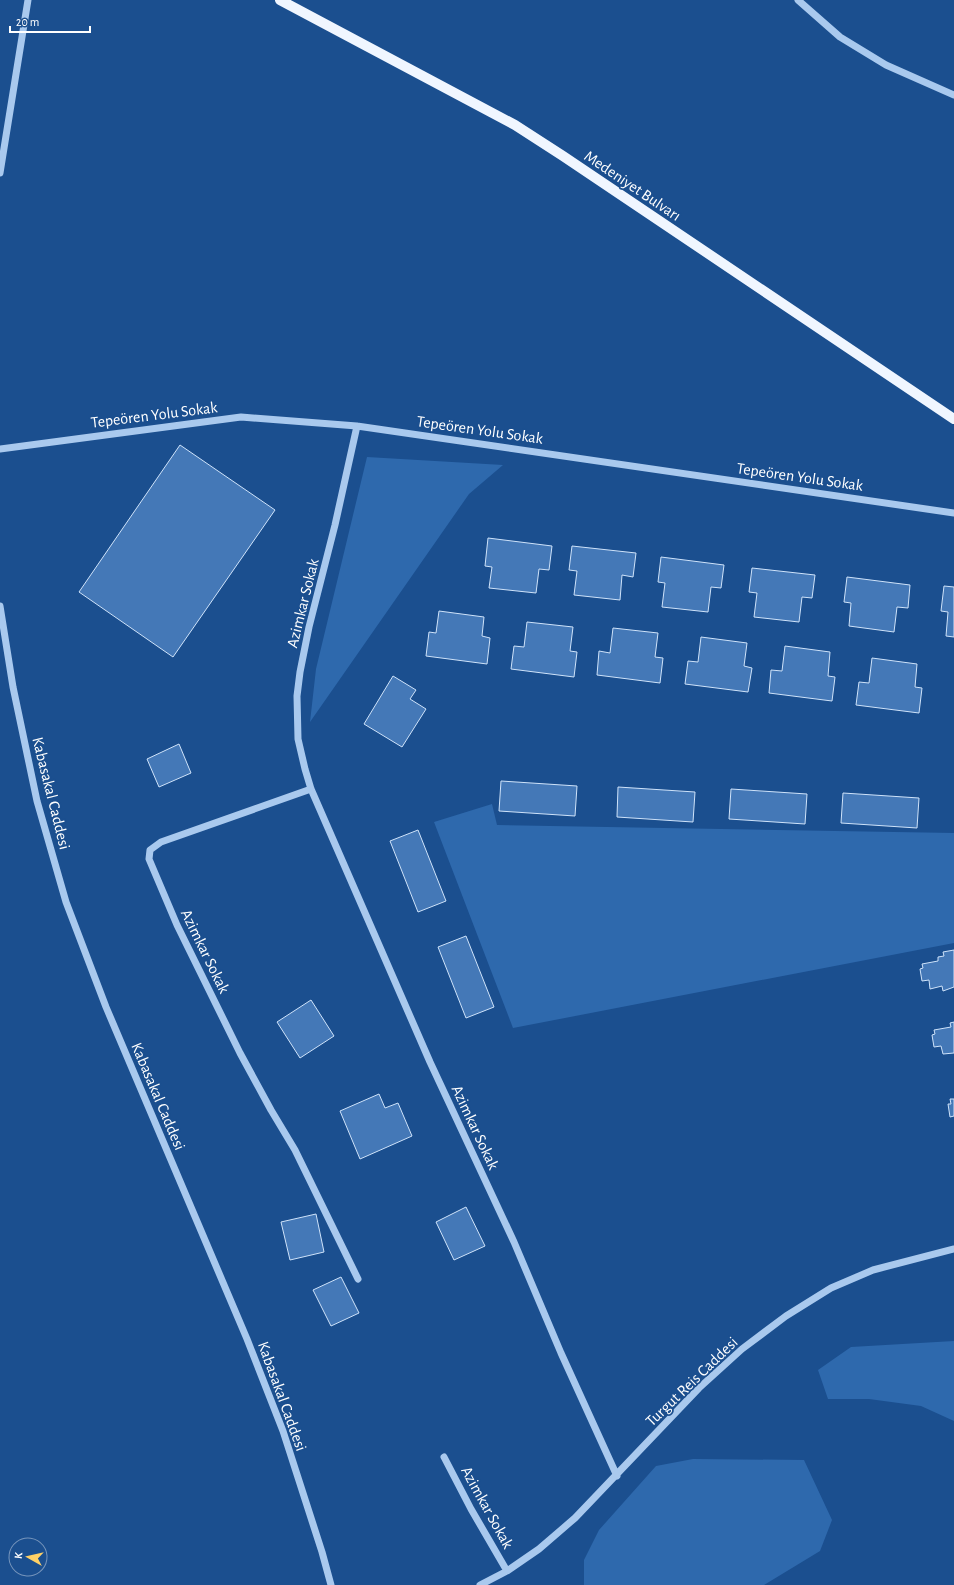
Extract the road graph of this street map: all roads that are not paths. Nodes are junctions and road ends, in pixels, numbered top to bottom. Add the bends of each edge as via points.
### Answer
1 (28, 0) edge
2 (280, 0) edge
3 (798, 0) edge
4 (954, 95) edge
5 (0, 173) edge
6 (954, 419) edge
7 (357, 426) junction
8 (0, 449) edge
9 (954, 513) edge
10 (0, 606) edge
11 (311, 789) junction
12 (954, 1249) edge
13 (358, 1279) dead end
14 (444, 1457) dead end
15 (617, 1476) junction
16 (507, 1571) junction
17 (331, 1585) edge
18 (480, 1585) edge

1 - 5 street
2 - 6 main road, Medeniyet Bulvarı via 515,125
3 - 4 street via 840,37 886,65
7 - 8 street, Tepeören Yolu Sokak via 241,417
7 - 9 street, Tepeören Yolu Sokak
7 - 11 street, Azimkar Sokak via 300,672 297,696 298,739
10 - 17 street, Kabasakal Caddesi via 36,801 66,902 106,1006 247,1339 283,1432
11 - 13 street, Azimkar Sokak via 160,842 150,850 149,859 177,925 240,1053 270,1110 295,1150
11 - 15 street, Azimkar Sokak via 428,1057 514,1242
12 - 15 street, Turgut Reis Caddesi via 873,1270 831,1288 786,1316 742,1349 699,1388
14 - 16 street, Azimkar Sokak
15 - 16 street, Turgut Reis Caddesi via 576,1518 539,1549
16 - 18 street, Turgut Reis Caddesi

